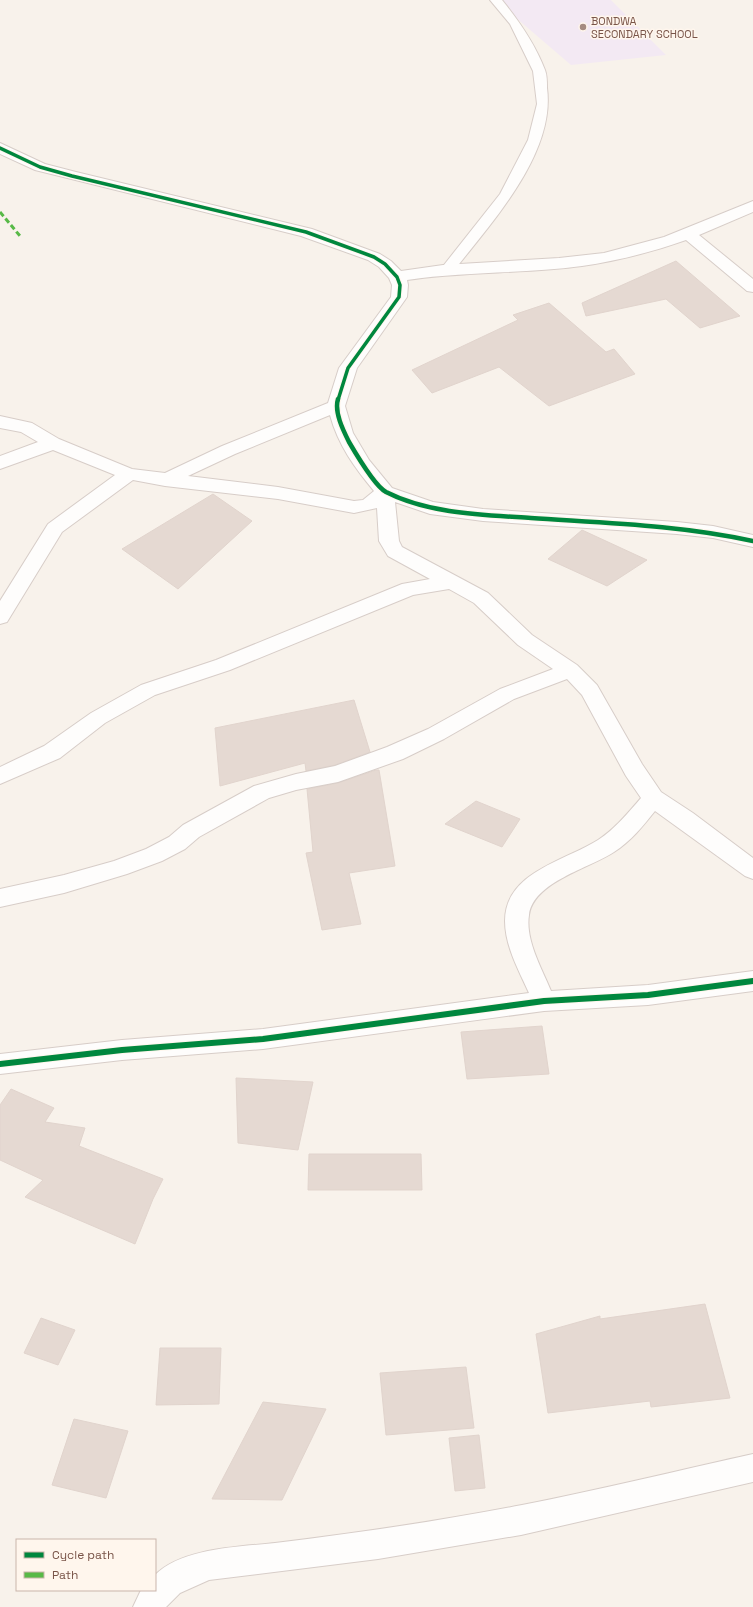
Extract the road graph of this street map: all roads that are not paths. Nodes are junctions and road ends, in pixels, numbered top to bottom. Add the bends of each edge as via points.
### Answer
1 (496, 0) edge
2 (0, 148) edge
3 (753, 206) edge
4 (688, 234) junction
5 (447, 270) junction
6 (397, 277) junction
7 (753, 288) edge
8 (336, 406) junction
9 (0, 422) edge
10 (53, 443) junction
11 (0, 463) edge
12 (129, 474) junction
13 (164, 480) junction
14 (385, 492) junction
15 (753, 540) edge
16 (451, 582) junction
17 (0, 617) edge
18 (570, 670) junction
19 (0, 776) edge
20 (653, 798) junction
21 (753, 870) edge
22 (0, 898) edge
23 (753, 981) edge
24 (544, 1001) junction
25 (0, 1064) edge
26 (753, 1468) edge
27 (148, 1607) edge

1 - 5 lane via 515,23 539,71 543,104 535,140 506,196
2 - 6 street via 40,167 72,176 306,232 374,257
3 - 4 street
4 - 5 street via 632,251 584,261
4 - 7 street
5 - 6 street
6 - 8 street via 400,285 399,297 348,368
8 - 13 street via 197,462
8 - 14 street via 344,433 358,457
9 - 10 street via 26,427
10 - 11 street
10 - 12 street
12 - 13 street
12 - 17 street via 55,528
13 - 14 street via 278,493 354,507 368,505
14 - 15 street via 430,508 483,515 677,528
14 - 16 street via 389,541 395,551
16 - 18 street via 481,598 525,640
16 - 19 street via 409,588 222,665 148,690 98,718 52,752
18 - 20 street via 590,690 634,770
18 - 22 street via 507,694 436,734 395,753 338,774 262,792 191,831 177,843 154,855 71,882
20 - 21 street
20 - 24 street via 625,831 605,846 537,882 520,902 517,914 519,934
23 - 24 street via 648,995
24 - 25 street via 263,1039 122,1050
26 - 27 street via 521,1520 378,1544 209,1565 169,1582

